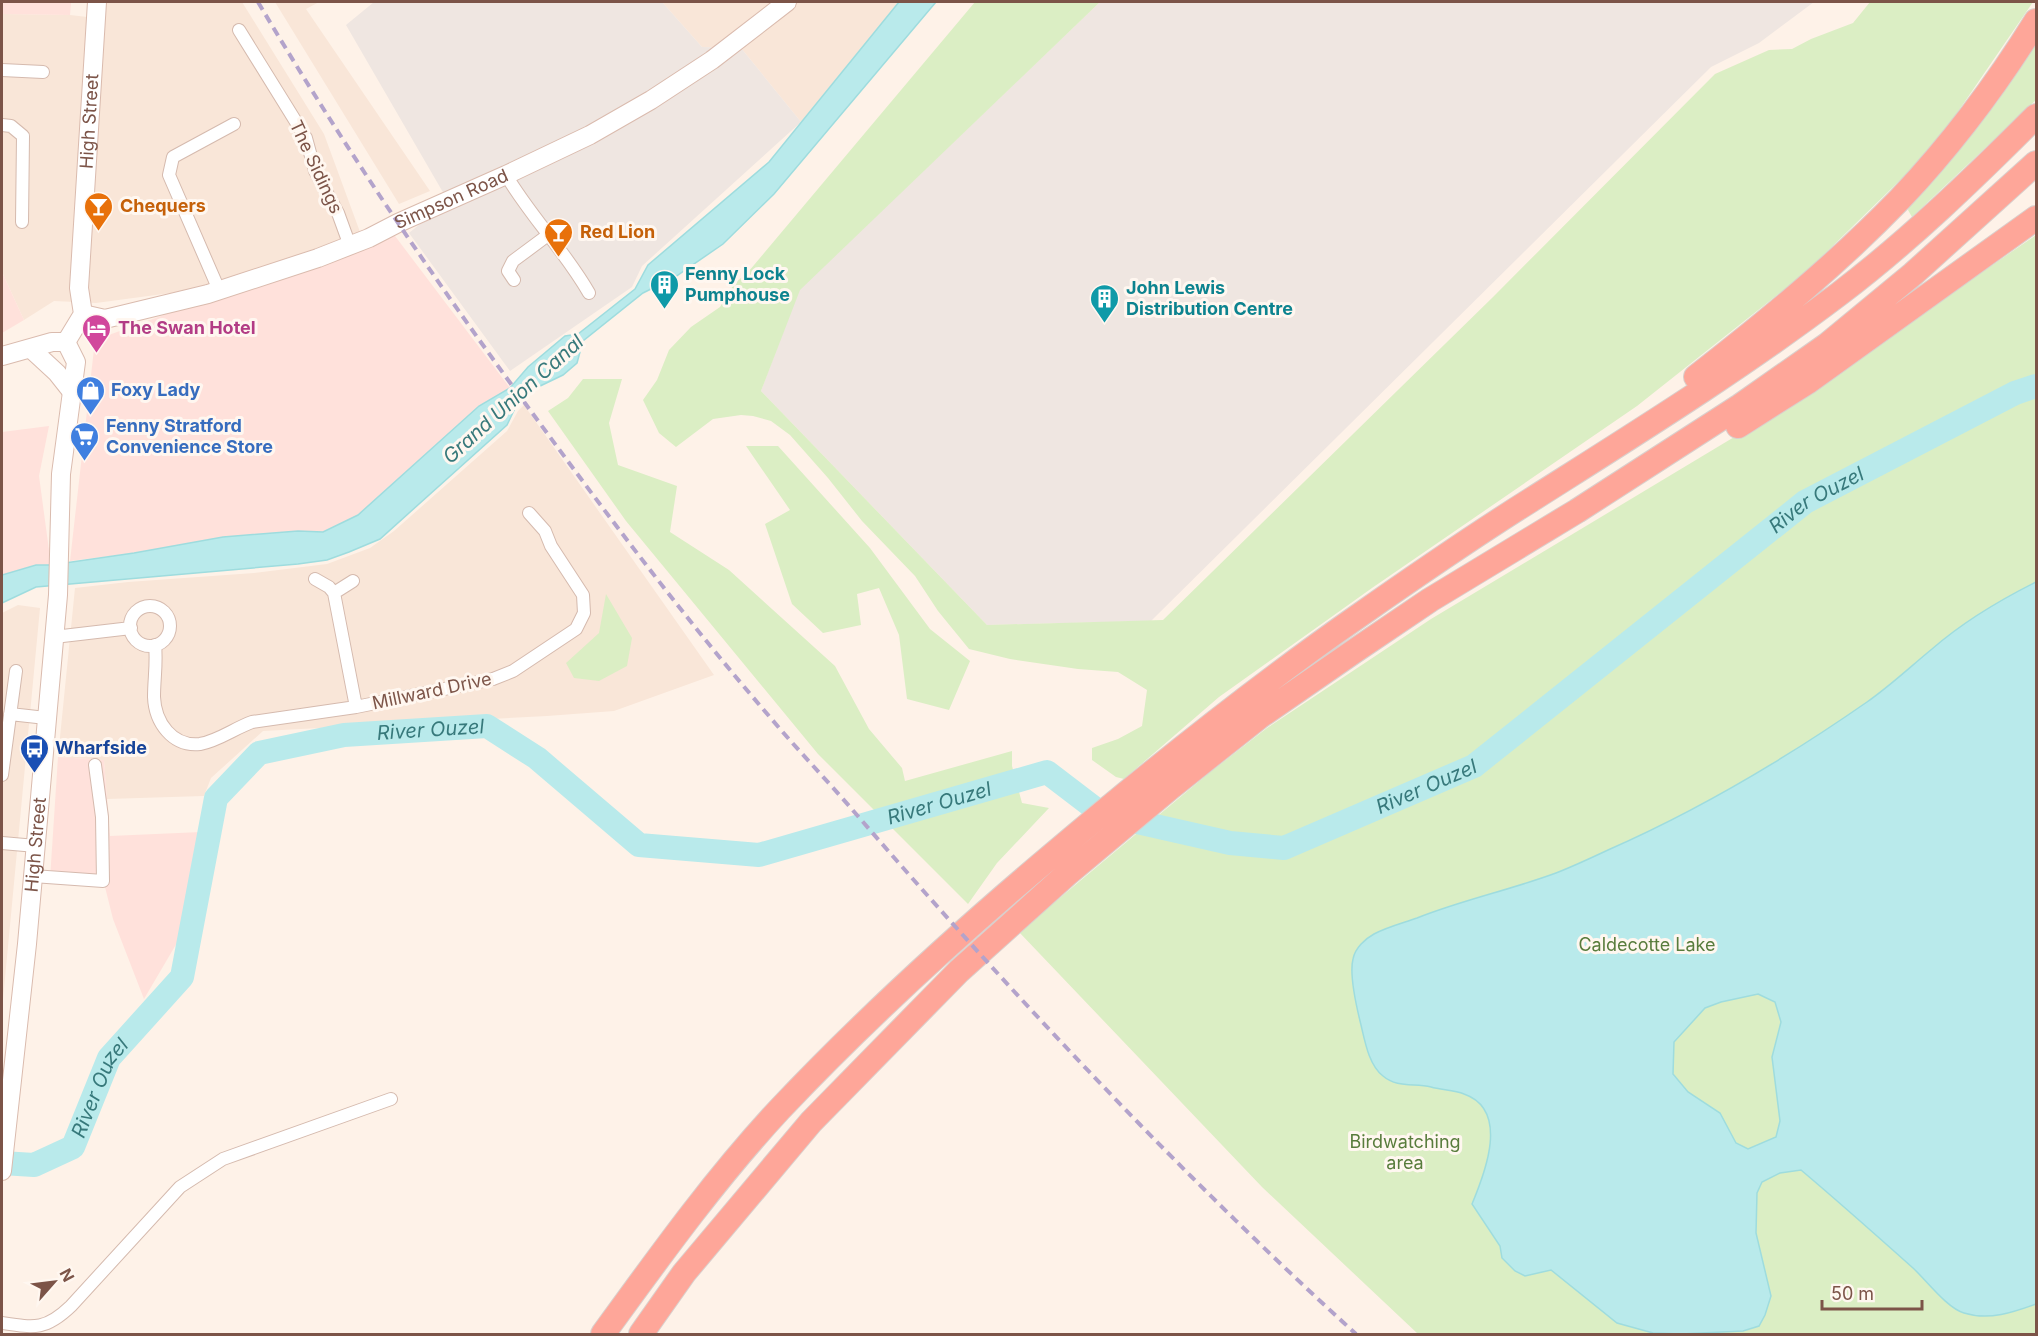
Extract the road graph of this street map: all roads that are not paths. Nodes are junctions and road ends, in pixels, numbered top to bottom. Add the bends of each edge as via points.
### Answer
1 (97, 2) edge
2 (787, 2) edge
3 (2037, 21) edge
4 (239, 30) dead end
5 (2, 70) edge
6 (43, 72) dead end
7 (2037, 116) edge
8 (234, 124) dead end
9 (2, 125) edge
10 (2037, 163) edge
11 (506, 175) junction
12 (2037, 218) edge
13 (22, 222) dead end
14 (548, 235) junction
15 (350, 246) junction
16 (514, 280) dead end
17 (219, 290) junction
18 (589, 293) dead end
19 (83, 314) junction
20 (66, 342) junction
21 (31, 349) junction
22 (2, 356) edge
23 (72, 392) junction
24 (1639, 432) junction
25 (1577, 511) junction
26 (529, 513) dead end
27 (315, 579) dead end
28 (353, 581) dead end
29 (334, 593) junction
30 (131, 628) junction
31 (54, 637) junction
32 (155, 645) junction
33 (16, 671) dead end
34 (356, 707) junction
35 (10, 714) junction
36 (46, 718) junction
37 (95, 765) dead end
38 (3, 775) edge
39 (2, 843) edge
40 (36, 846) junction
41 (33, 876) junction
42 (391, 1099) dead end
43 (2, 1171) edge
44 (2, 1323) edge
45 (603, 1335) edge
46 (640, 1335) edge

1 - 19 street, High Street via 79,288
2 - 11 street, Simpson Road via 712,60 651,100 590,135
3 - 24 highway via 2002,74 1900,198 1770,319 1673,394
4 - 15 street, The Sidings via 306,138 315,171 338,213
5 - 6 street
7 - 24 highway via 1904,242 1840,293
8 - 17 street via 173,157 169,175
9 - 13 street via 11,126 23,136
10 - 25 highway via 1827,345
11 - 14 street
11 - 15 street, Simpson Road
12 - 25 highway via 1800,387 1660,471
14 - 16 street via 513,261 508,271
14 - 18 street
15 - 17 street, Simpson Road
17 - 19 street, Simpson Road via 105,319
19 - 20 street
20 - 21 street
20 - 23 street, High Street via 76,362
21 - 22 street
21 - 23 street
23 - 31 street, High Street via 61,474
24 - 45 highway via 1528,501 1249,695 945,947 777,1113 677,1234
25 - 46 highway via 1471,574 1259,717 1067,874 959,971 811,1122 684,1273
26 - 34 street, Millward Drive via 583,595 584,613 576,629 513,671 493,679
27 - 29 street
28 - 29 street
29 - 34 street, Millward Drive
30 - 31 street
30 - 32 street via 142,644
30 - 32 street, Millward Drive via 133,616 141,608 153,606 163,611 170,628 165,639
31 - 36 street, High Street
32 - 34 street, Millward Drive via 154,699 166,732 177,741 201,744 252,722
33 - 35 street
35 - 36 street
35 - 38 street
36 - 40 street, High Street
37 - 41 street via 102,817 103,881
39 - 40 street
40 - 41 street, High Street
41 - 43 street, High Street
42 - 44 street via 223,1159 180,1187 55,1320 31,1327

